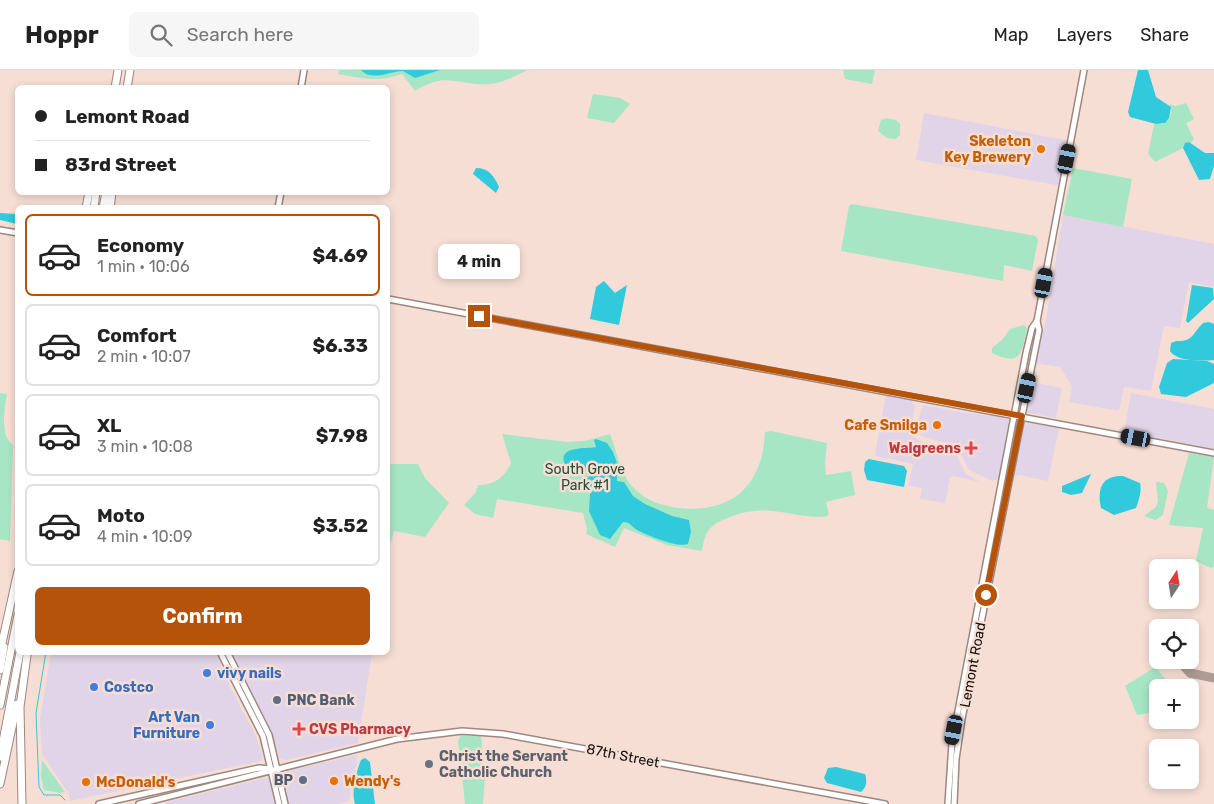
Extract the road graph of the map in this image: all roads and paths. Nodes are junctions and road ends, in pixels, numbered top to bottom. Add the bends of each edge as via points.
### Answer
1 (118, 70) edge
2 (130, 70) edge
3 (304, 70) edge
4 (1084, 70) edge
5 (116, 85) edge
6 (128, 85) edge
7 (302, 85) edge
8 (0, 230) edge
9 (15, 232) edge
10 (390, 299) edge
11 (1036, 321) junction
12 (1014, 415) junction
13 (1022, 416) junction
14 (1214, 453) edge
15 (15, 587) edge
16 (14, 592) junction
17 (15, 630) edge
18 (0, 652) edge
19 (25, 655) edge
20 (25, 655) edge
21 (25, 655) edge
22 (222, 655) edge
23 (229, 655) edge
24 (0, 670) edge
25 (0, 705) edge
26 (0, 757) edge
27 (278, 767) junction
28 (272, 769) junction
29 (0, 784) edge
30 (22, 801) edge
31 (99, 804) edge
32 (139, 804) edge
33 (279, 804) edge
34 (285, 804) edge
35 (885, 804) edge
36 (948, 804) edge
37 (954, 804) edge

1 - 5 highway
2 - 6 highway
3 - 7 main road
4 - 11 main road, Lemont Road
8 - 9 main road
10 - 12 main road
11 - 12 main road, Lemont Road
11 - 13 main road, Lemont Road via 1039,330
12 - 13 main road
12 - 36 main road, Lemont Road via 952,743
13 - 14 main road
13 - 37 main road, Lemont Road via 962,719
15 - 16 highway
16 - 18 highway
16 - 24 highway
17 - 25 highway
19 - 26 highway
20 - 29 highway
21 - 30 highway via 20,707
22 - 28 main road via 255,719
23 - 27 main road via 263,720
27 - 28 main road, 87th Street
27 - 34 main road
27 - 35 main road, 87th Street via 419,734 484,732
28 - 31 main road via 259,768
28 - 32 main road
28 - 33 main road

